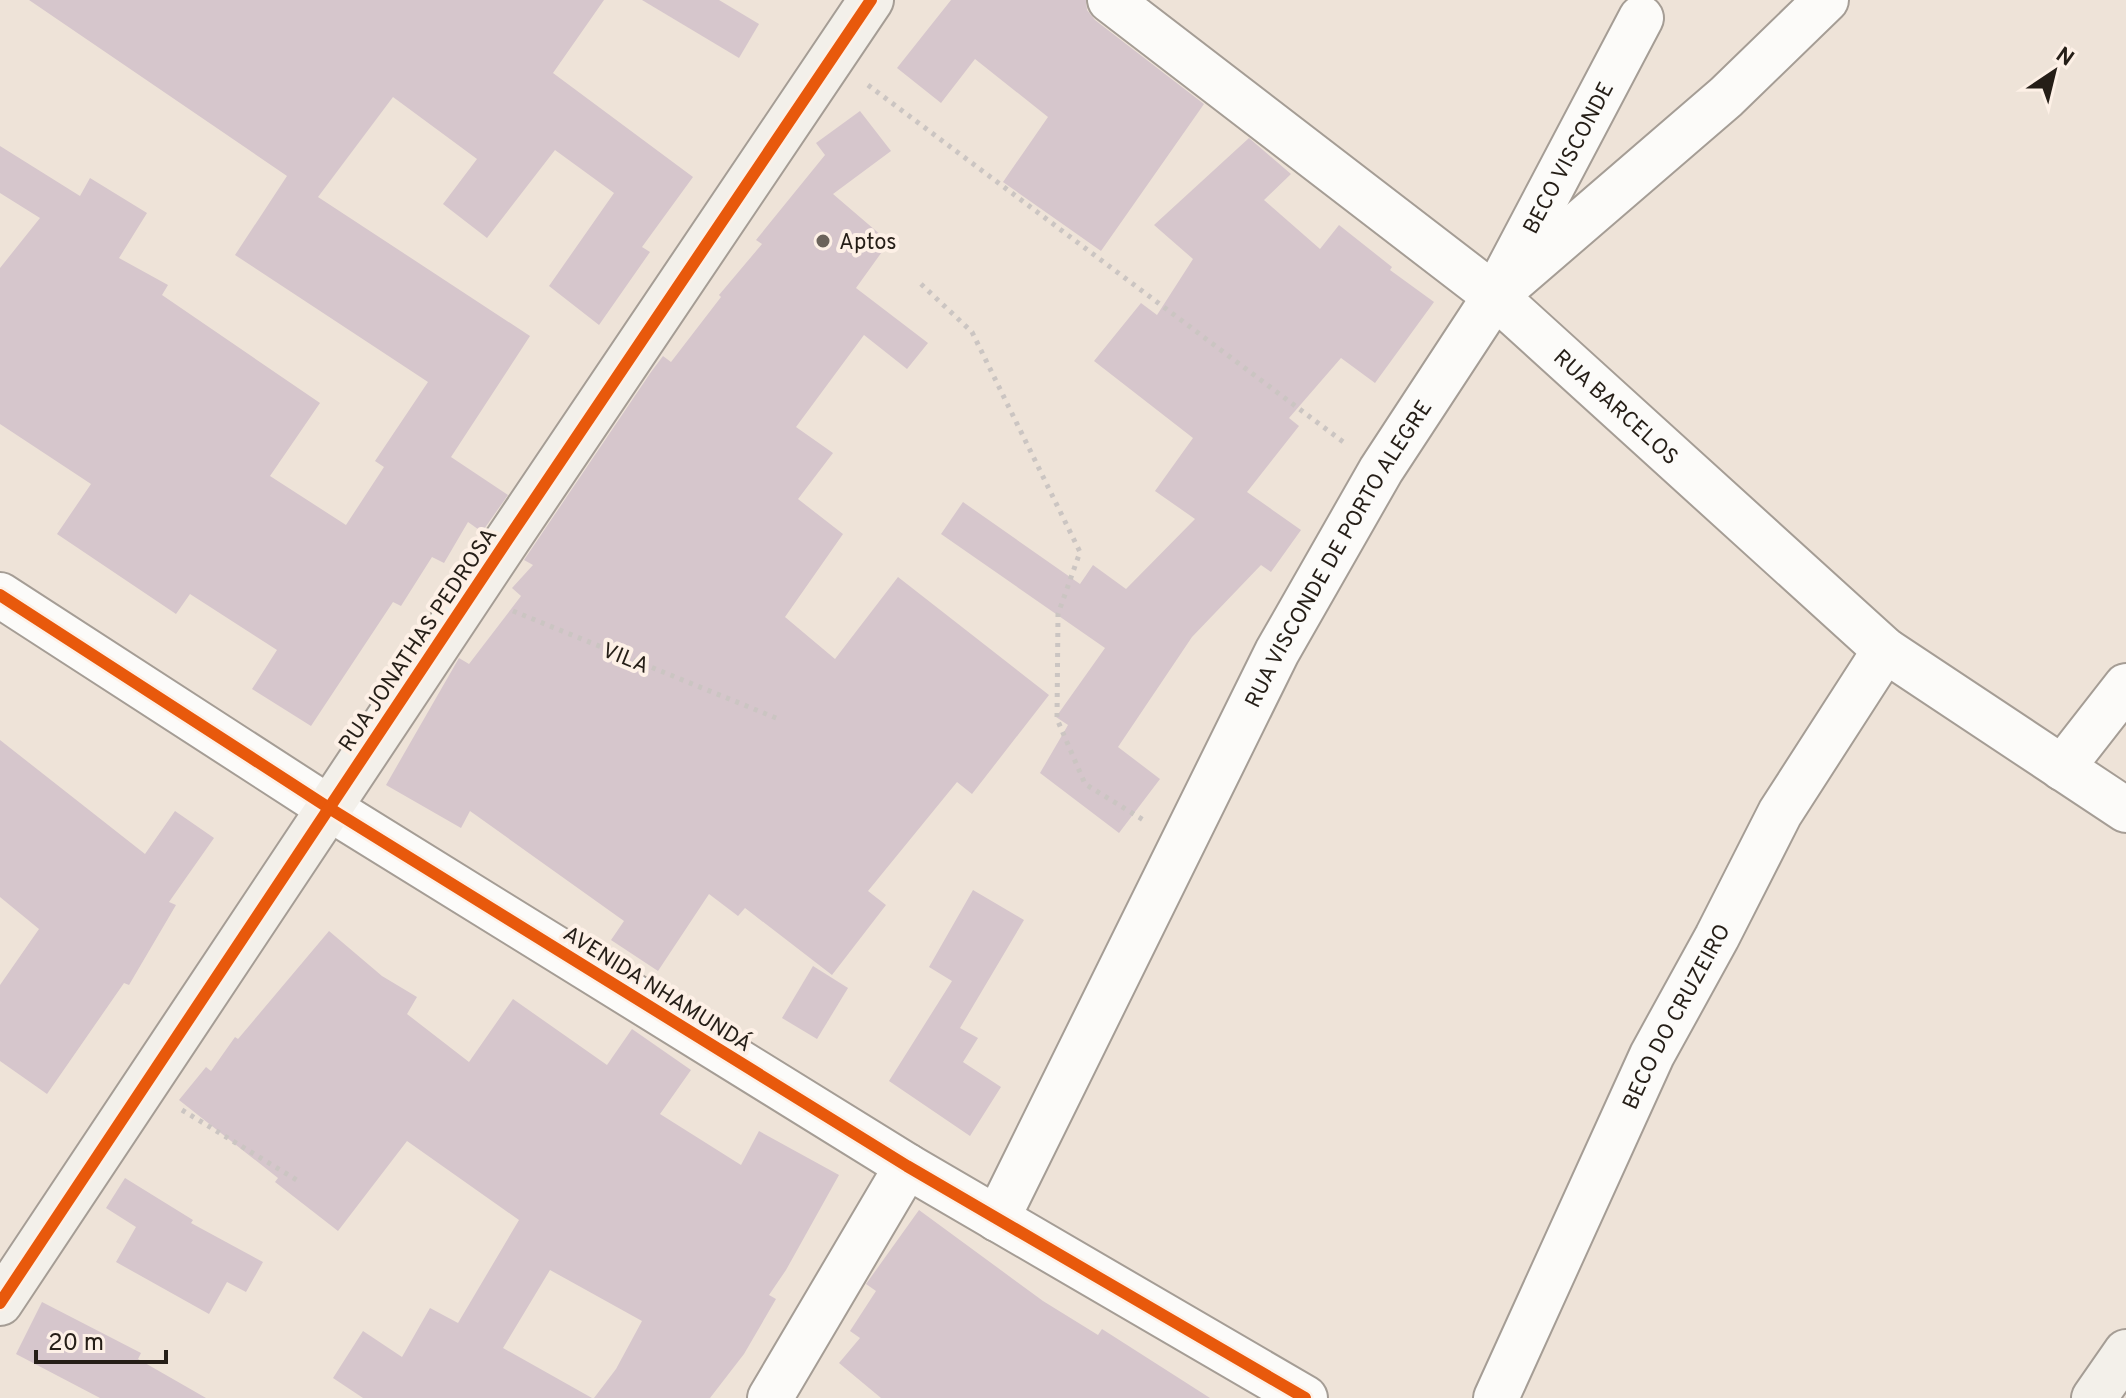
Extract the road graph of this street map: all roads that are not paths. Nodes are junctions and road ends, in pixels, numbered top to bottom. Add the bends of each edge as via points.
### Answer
1 (871, 0) edge
2 (1110, 0) edge
3 (1826, 0) edge
4 (1641, 18) dead end
5 (1495, 296) junction
6 (0, 595) edge
7 (1885, 650) junction
8 (2126, 686) edge
9 (2062, 768) junction
10 (329, 808) junction
11 (2126, 810) edge
12 (907, 1166) junction
13 (997, 1219) junction
14 (0, 1303) edge
15 (2126, 1352) edge
16 (770, 1398) edge
17 (1305, 1398) edge
18 (1496, 1398) edge
19 (2094, 1398) edge

1 - 10 street, RUA JONATHAS PEDROSA
2 - 5 street, RUA BARCELOS
3 - 5 street, RUA VISCONDE DE PORTO ALEGRE via 1726,97
4 - 5 street, BECO VISCONDE
5 - 7 street, RUA BARCELOS
5 - 13 street, RUA VISCONDE DE PORTO ALEGRE via 1381,470 1277,652
6 - 10 street, AVENIDA NHAMUNDÁ
7 - 9 street, RUA BARCELOS
7 - 18 street, BECO DO CRUZEIRO via 1780,813 1652,1055
8 - 9 street
9 - 11 street, RUA BARCELOS
10 - 12 street, AVENIDA NHAMUNDÁ
10 - 14 street, RUA JONATHAS PEDROSA
12 - 13 street, AVENIDA NHAMUNDÁ
12 - 16 street
13 - 17 street, AVENIDA NHAMUNDÁ
15 - 19 street

